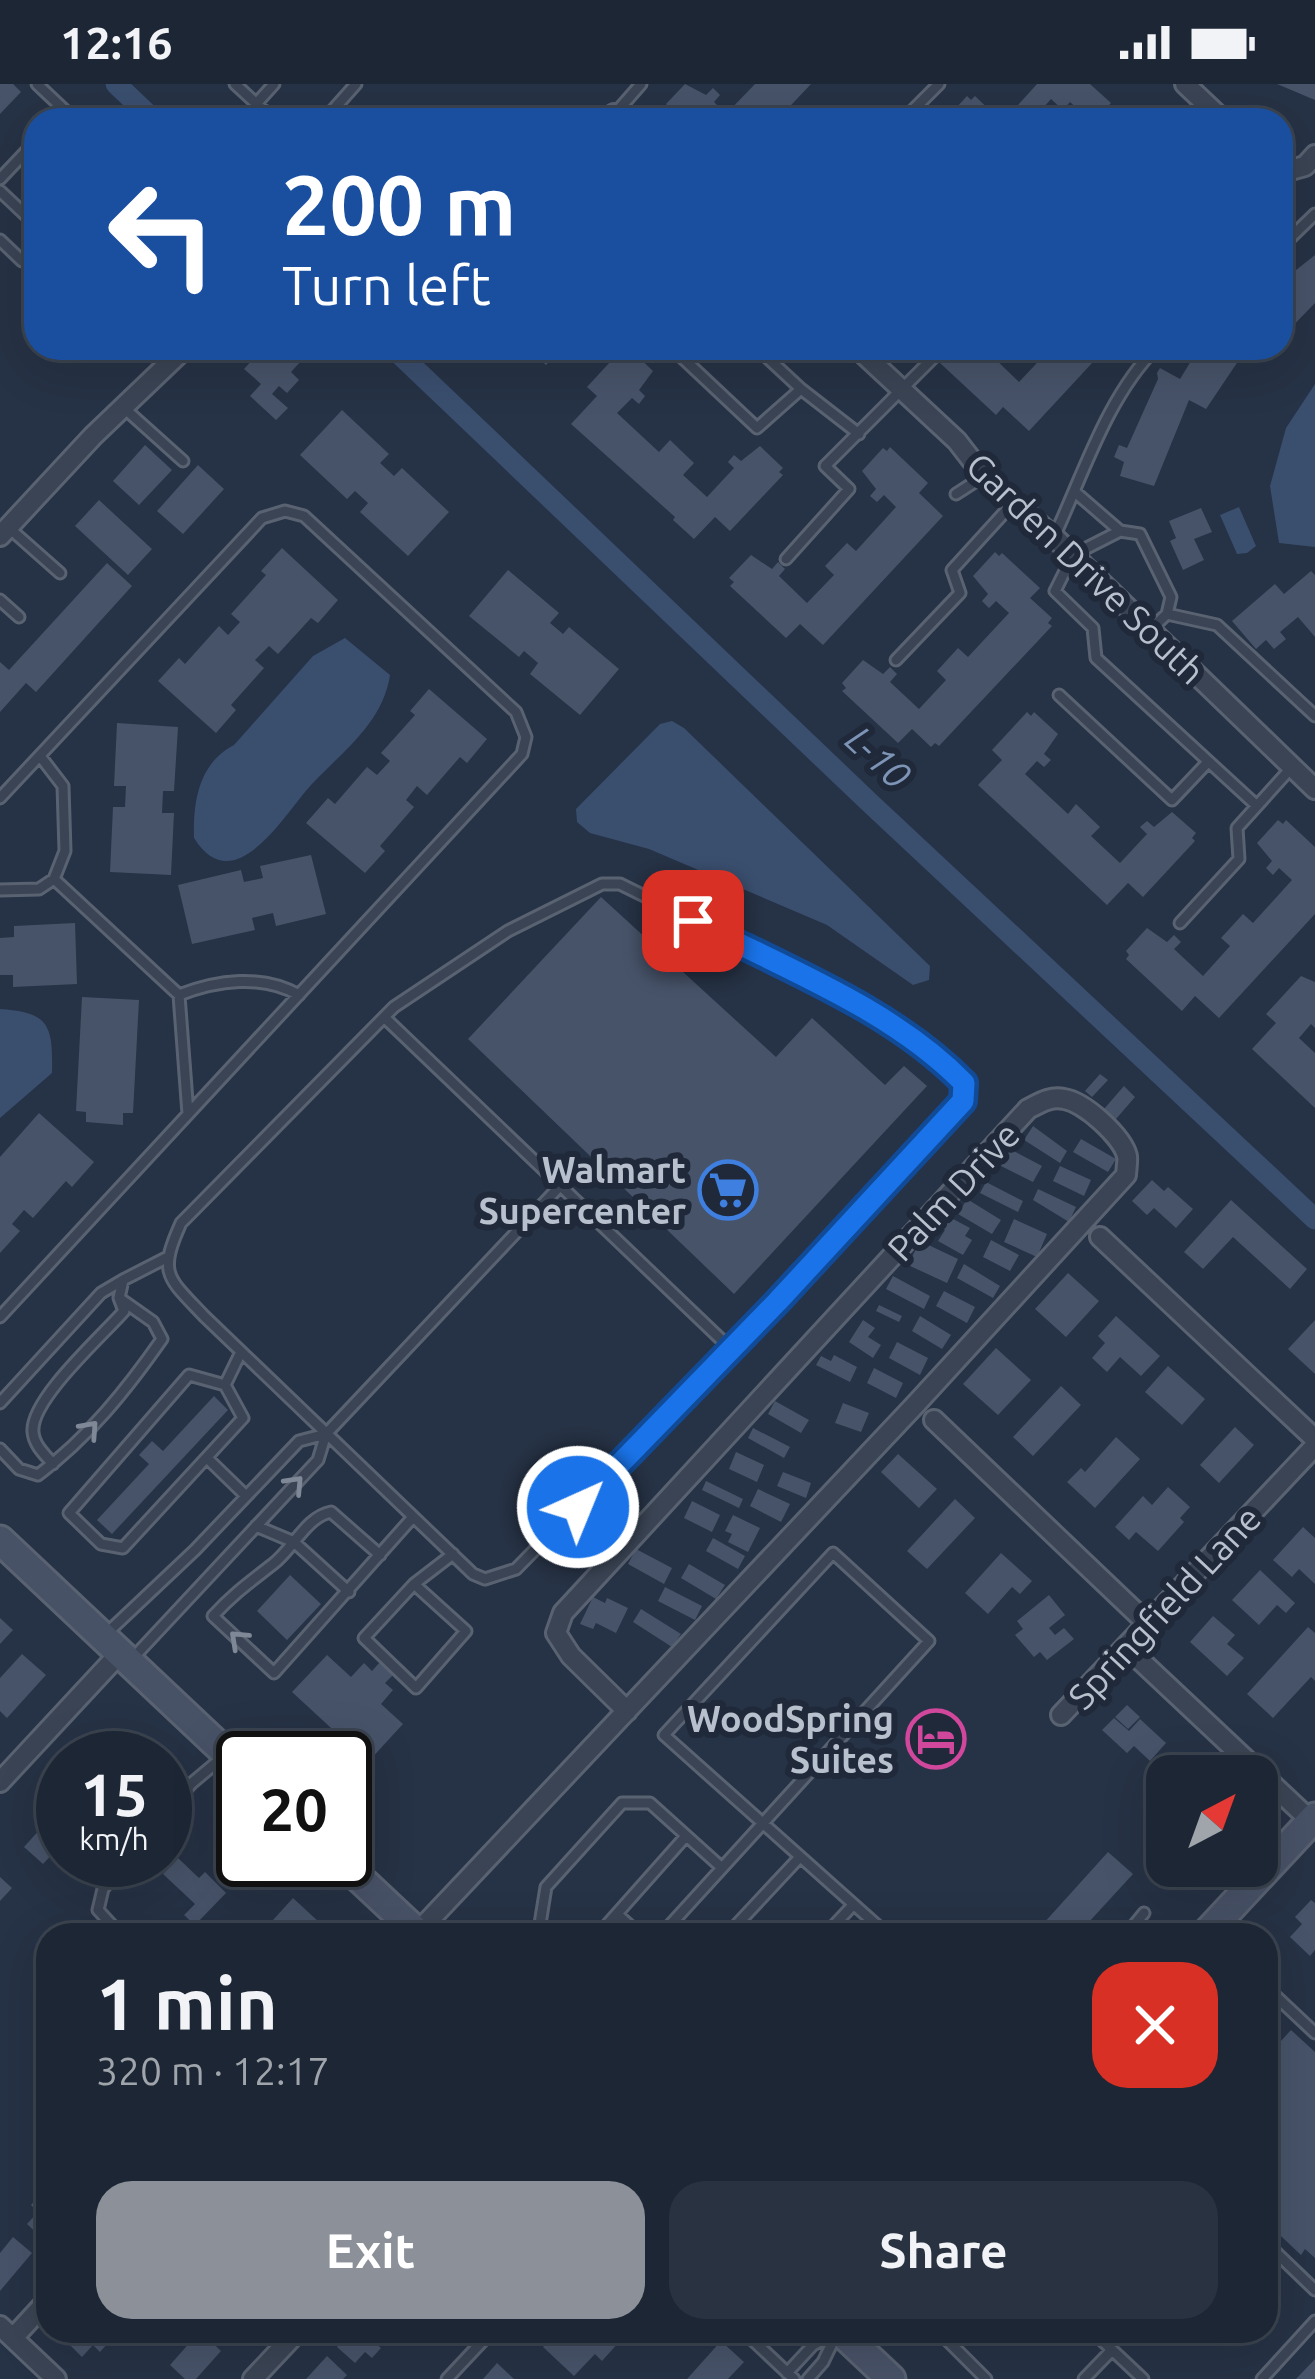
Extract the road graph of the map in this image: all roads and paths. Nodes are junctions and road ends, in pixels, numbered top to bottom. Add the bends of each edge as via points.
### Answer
1 (37, 84) edge
2 (235, 84) edge
3 (274, 84) edge
4 (356, 84) edge
5 (641, 84) edge
6 (939, 84) edge
7 (1185, 84) edge
8 (256, 104) junction
9 (63, 108) edge
10 (260, 108) edge
11 (335, 108) edge
12 (622, 108) edge
13 (916, 108) edge
14 (1210, 108) edge
15 (24, 154) edge
16 (0, 179) edge
17 (0, 190) edge
18 (24, 213) edge
19 (1315, 214) edge
20 (1293, 235) edge
21 (0, 240) edge
22 (22, 261) dead end
23 (173, 360) edge
24 (685, 360) edge
25 (770, 360) edge
26 (871, 360) edge
27 (932, 360) edge
28 (1144, 360) edge
29 (801, 389) junction
30 (905, 389) junction
31 (124, 408) junction
32 (859, 434) junction
33 (183, 461) dead end
34 (984, 476) junction
35 (1075, 492) junction
36 (956, 494) dead end
37 (1013, 502) junction
38 (4, 531) edge
39 (1120, 531) junction
40 (1054, 538) junction
41 (1072, 555) junction
42 (786, 559) dead end
43 (59, 573) dead end
44 (0, 600) edge
45 (1167, 614) junction
46 (20, 617) dead end
47 (1150, 630) junction
48 (896, 661) dead end
49 (1059, 695) dead end
50 (1315, 716) edge
51 (40, 756) junction
52 (1208, 762) junction
53 (1292, 767) junction
54 (1315, 789) edge
55 (0, 799) edge
56 (1257, 806) junction
57 (54, 879) junction
58 (0, 890) edge
59 (1180, 923) dead end
60 (299, 994) junction
61 (179, 995) junction
62 (384, 1017) junction
63 (188, 1114) junction
64 (560, 1186) junction
65 (1100, 1237) dead end
66 (166, 1258) junction
67 (123, 1280) junction
68 (119, 1298) junction
69 (0, 1317) edge
70 (731, 1349) junction
71 (242, 1352) junction
72 (225, 1385) junction
73 (0, 1403) edge
74 (934, 1420) dead end
75 (326, 1434) junction
76 (1315, 1442) edge
77 (0, 1449) edge
78 (208, 1459) junction
79 (53, 1464) junction
80 (246, 1496) junction
81 (413, 1517) junction
82 (256, 1526) junction
83 (0, 1540) edge
84 (294, 1542) junction
85 (453, 1554) junction
86 (380, 1555) junction
87 (414, 1584) junction
88 (349, 1592) junction
89 (1148, 1624) junction
90 (1126, 1647) junction
91 (118, 1651) junction
92 (627, 1711) junction
93 (1061, 1715) dead end
94 (216, 1743) edge
95 (0, 1782) edge
96 (1313, 1819) edge
97 (760, 1824) junction
98 (686, 1836) junction
99 (800, 1858) junction
100 (721, 1867) junction
101 (105, 1887) edge
102 (366, 1887) edge
103 (854, 1905) junction
104 (1144, 1913) dead end
105 (617, 1914) junction
106 (110, 1923) edge
107 (400, 1923) edge
108 (414, 1923) edge
109 (540, 1923) edge
110 (609, 1923) edge
111 (627, 1923) edge
112 (672, 1923) edge
113 (738, 1923) edge
114 (837, 1923) edge
115 (874, 1923) edge
116 (1136, 1923) edge
117 (1218, 1923) edge
118 (1278, 1998) edge
119 (1315, 2032) edge
120 (1278, 2254) edge
121 (1315, 2290) edge
122 (36, 2309) edge
123 (1315, 2321) edge
124 (6, 2332) edge
125 (287, 2343) edge
126 (481, 2343) edge
127 (756, 2343) edge
128 (817, 2343) edge
129 (833, 2343) edge
130 (852, 2343) edge
131 (950, 2343) edge
132 (1104, 2343) edge
133 (1112, 2350) junction
134 (38, 2362) junction
135 (787, 2373) edge
136 (22, 2379) edge
137 (56, 2379) edge
138 (253, 2379) edge
139 (447, 2379) edge
140 (769, 2379) edge
141 (808, 2379) edge
142 (892, 2379) edge
143 (986, 2379) edge
144 (1084, 2379) edge
145 (1143, 2379) edge
146 (1262, 2379) edge

1 - 9 lane
2 - 8 lane
3 - 8 lane
4 - 11 lane
5 - 12 lane
6 - 13 lane
7 - 14 street
8 - 10 lane
15 - 16 lane
17 - 18 lane
19 - 20 lane
21 - 22 lane
23 - 31 street
24 - 29 lane via 757,428
25 - 29 lane
26 - 30 street, Garden Drive South
27 - 30 lane
28 - 35 lane
29 - 32 lane
30 - 32 lane
30 - 34 street, Garden Drive South
31 - 33 lane
31 - 38 street
32 - 42 lane via 825,466 849,490
34 - 36 lane
34 - 37 street, Garden Drive South
35 - 39 lane
35 - 40 lane
37 - 40 street, Garden Drive South
37 - 48 lane via 952,570 960,593
38 - 43 lane
39 - 41 lane
39 - 45 lane via 1140,534 1171,597
40 - 41 street, Garden Drive South
41 - 47 street, Garden Drive South
41 - 52 lane via 1055,591 1093,628 1096,658
44 - 46 lane
45 - 47 lane
45 - 50 lane via 1216,625
47 - 53 street, Garden Drive South
49 - 52 lane via 1172,800
51 - 55 lane
51 - 57 lane via 63,787 65,851
51 - 60 lane via 262,518 285,511 322,532 516,712 526,737 522,754
52 - 56 lane
53 - 54 street, Garden Drive South
53 - 56 lane
56 - 59 lane via 1238,828 1238,859
57 - 58 lane via 39,889
57 - 61 lane
60 - 61 lane via 280,984 214,981
60 - 63 lane
61 - 63 lane
62 - 64 lane
62 - 66 lane via 182,1222
62 - 70 lane via 508,931 602,884 620,884 838,995 938,1056 964,1083 963,1101
63 - 69 lane
64 - 70 lane
64 - 75 lane
65 - 76 street, Springfield Lane
66 - 67 lane
66 - 71 lane via 172,1283
67 - 68 lane
67 - 73 lane via 101,1293
68 - 79 lane via 124,1311 41,1402 32,1430
79 -> 68 lane via 162,1339 153,1322
70 - 85 lane via 516,1570 485,1579
71 - 72 lane
71 - 75 lane
72 - 78 lane via 244,1418
72 - 78 lane via 190,1375 69,1513 101,1544 123,1548
74 - 89 street
75 - 80 lane via 299,1441
75 - 81 lane
82 -> 75 lane via 318,1460
76 - 89 street, Springfield Lane
77 - 79 lane via 38,1475
78 - 80 lane
80 - 91 lane
81 - 85 lane
81 - 86 lane
82 - 84 lane
82 - 91 lane
83 - 91 street
84 - 86 lane via 331,1512
84 - 88 lane
88 -> 84 lane via 274,1673 213,1616
85 - 87 lane
86 - 88 lane
87 - 87 lane via 364,1638 416,1688 466,1631
89 - 90 street, Springfield Lane
90 - 93 street, Springfield Lane
90 - 96 street
91 - 94 street
91 - 95 street
92 - 92 street, Palm Drive via 1126,1175 1118,1140 1079,1104 1061,1098 1028,1109 563,1613 556,1633 563,1645
92 - 108 street, Palm Drive
96 - 117 street
97 - 97 lane via 929,1641 833,1553 664,1736
97 - 99 lane
97 - 100 lane
98 - 100 lane
98 - 105 lane
98 - 109 lane via 650,1803 622,1803 546,1887
99 - 103 lane
99 - 113 lane
100 - 112 lane
101 - 106 lane via 98,1910
102 - 107 street
103 - 114 lane
103 - 115 lane
104 - 116 lane
105 - 110 lane
105 - 111 lane
118 - 119 lane
120 - 121 lane
122 - 124 street
123 - 146 lane
124 - 134 street
125 - 138 street
126 - 139 lane
127 - 135 lane
128 - 135 lane
129 - 141 lane
130 - 142 street
131 - 143 lane
132 - 133 lane
133 - 144 lane
133 - 145 lane
134 - 136 street
134 - 137 street
135 - 140 lane

